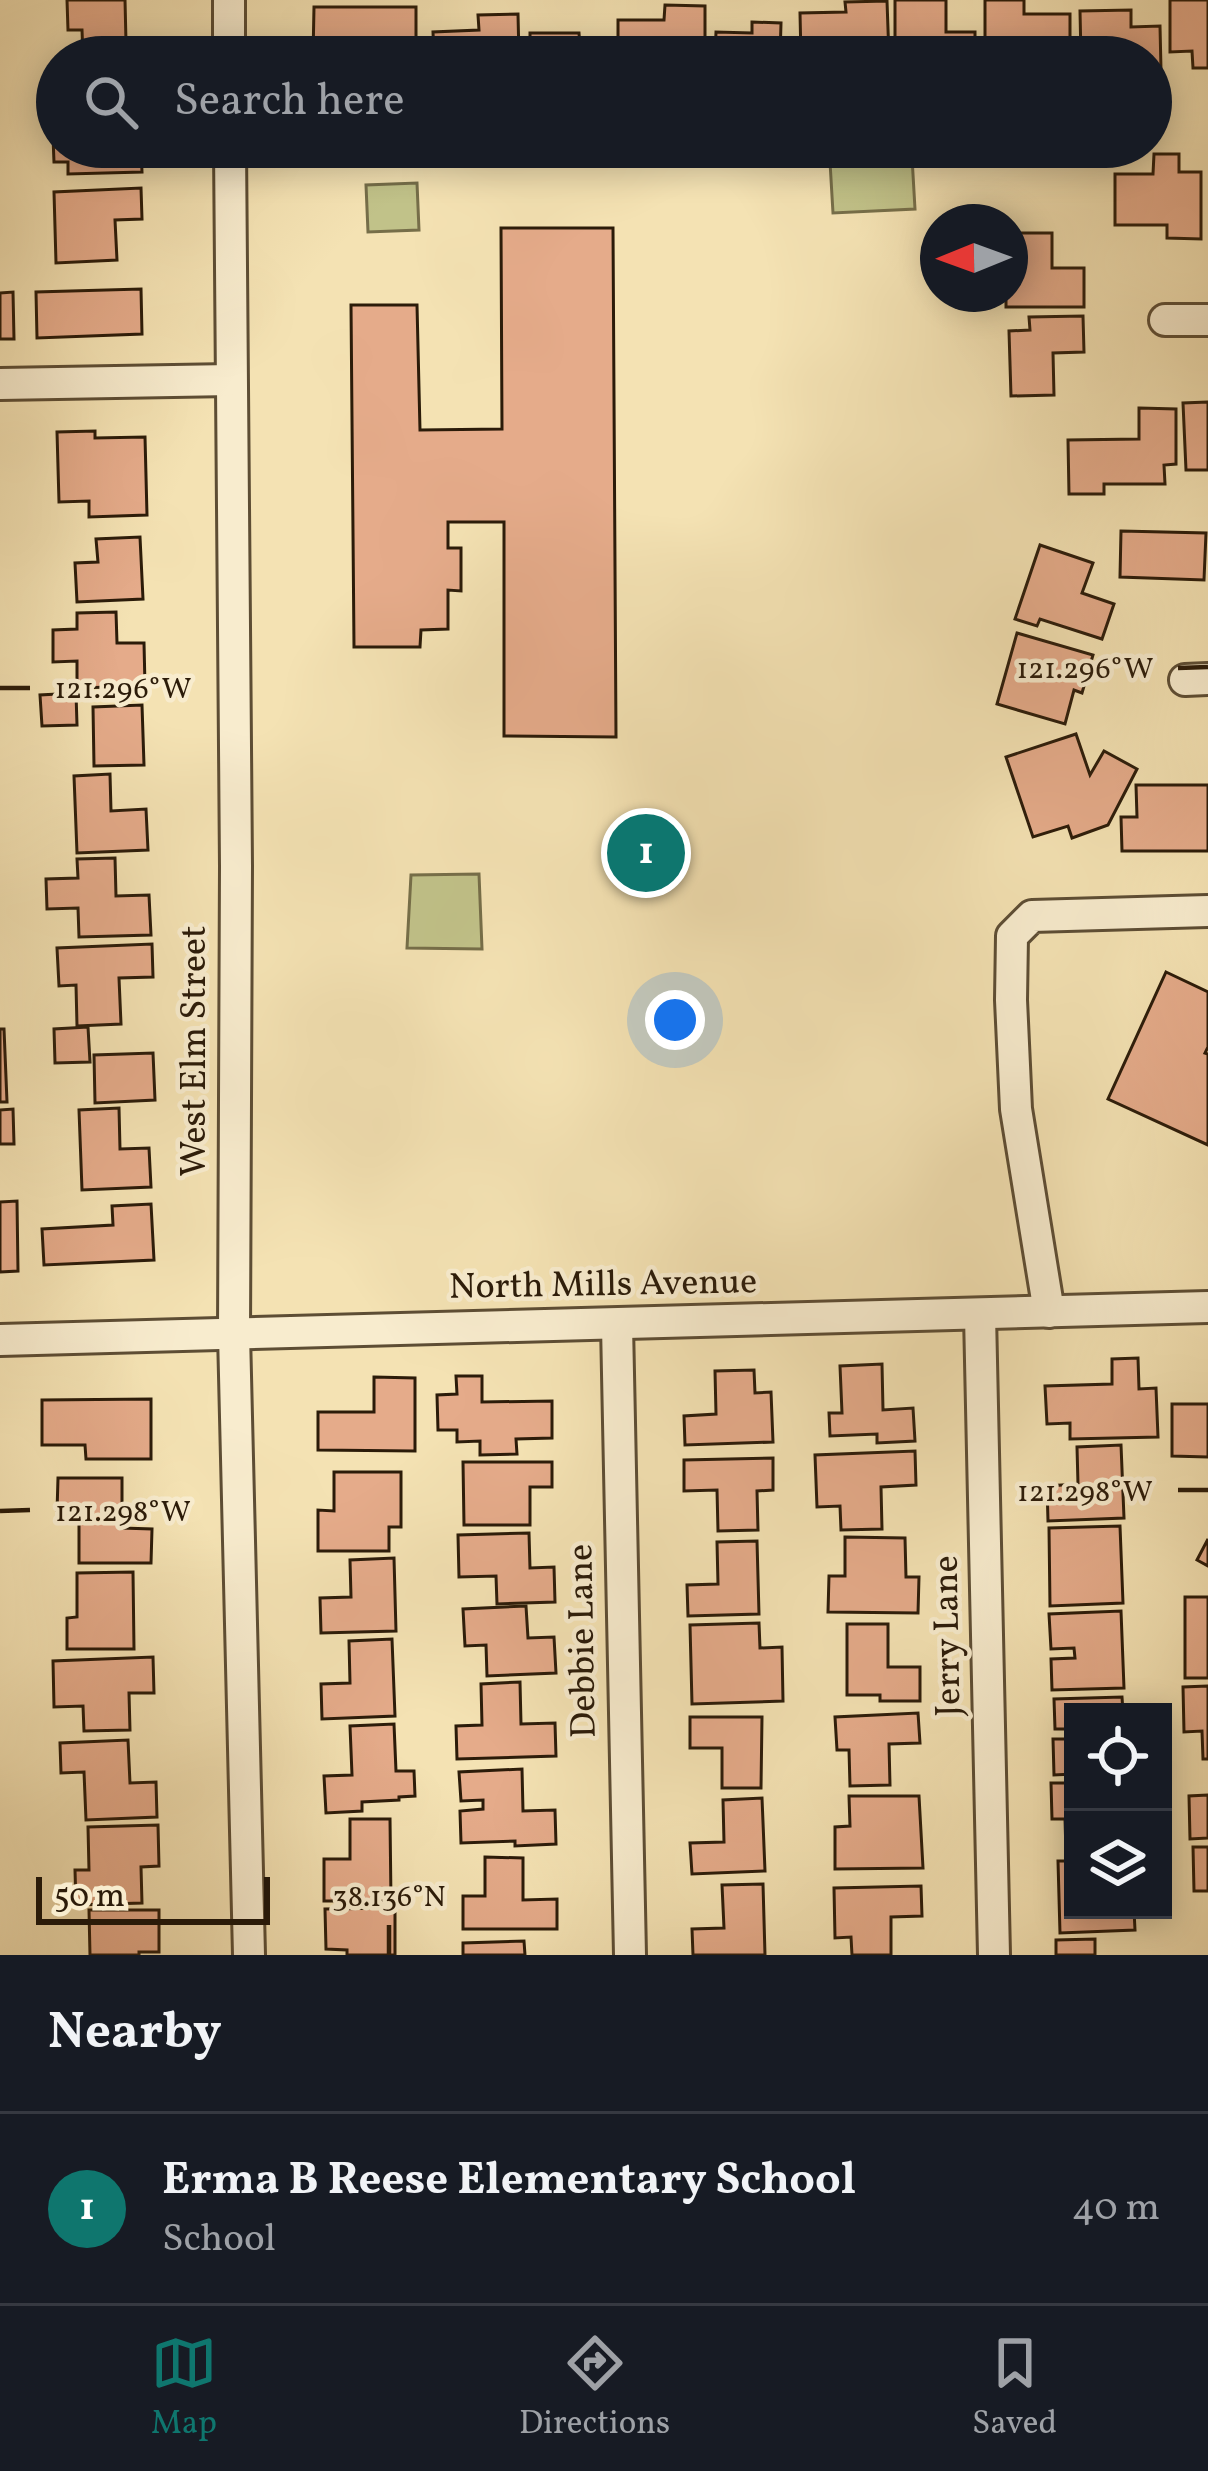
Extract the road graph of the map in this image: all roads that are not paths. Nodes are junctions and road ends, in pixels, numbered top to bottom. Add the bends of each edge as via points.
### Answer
1 (229, 0) edge
2 (230, 36) edge
3 (230, 168) edge
4 (1165, 320) dead end
5 (1208, 320) edge
6 (231, 380) junction
7 (0, 384) edge
8 (1208, 911) edge
9 (1208, 1307) edge
10 (1049, 1312) junction
11 (980, 1315) junction
12 (617, 1324) junction
13 (234, 1334) junction
14 (0, 1340) edge
15 (249, 1955) edge
16 (630, 1955) edge
17 (994, 1955) edge

1 - 2 street
3 - 6 street, West Elm Street
4 - 5 street
6 - 7 street
6 - 13 street, West Elm Street
8 - 10 street via 1032,916 1012,936 1016,1109
9 - 10 street, North Mills Avenue
10 - 11 street, North Mills Avenue
11 - 12 street, North Mills Avenue
11 - 17 street, Jerry Lane
12 - 13 street, North Mills Avenue
12 - 16 street, Debbie Lane
13 - 14 street, North Mills Avenue
13 - 15 street, West Elm Street

